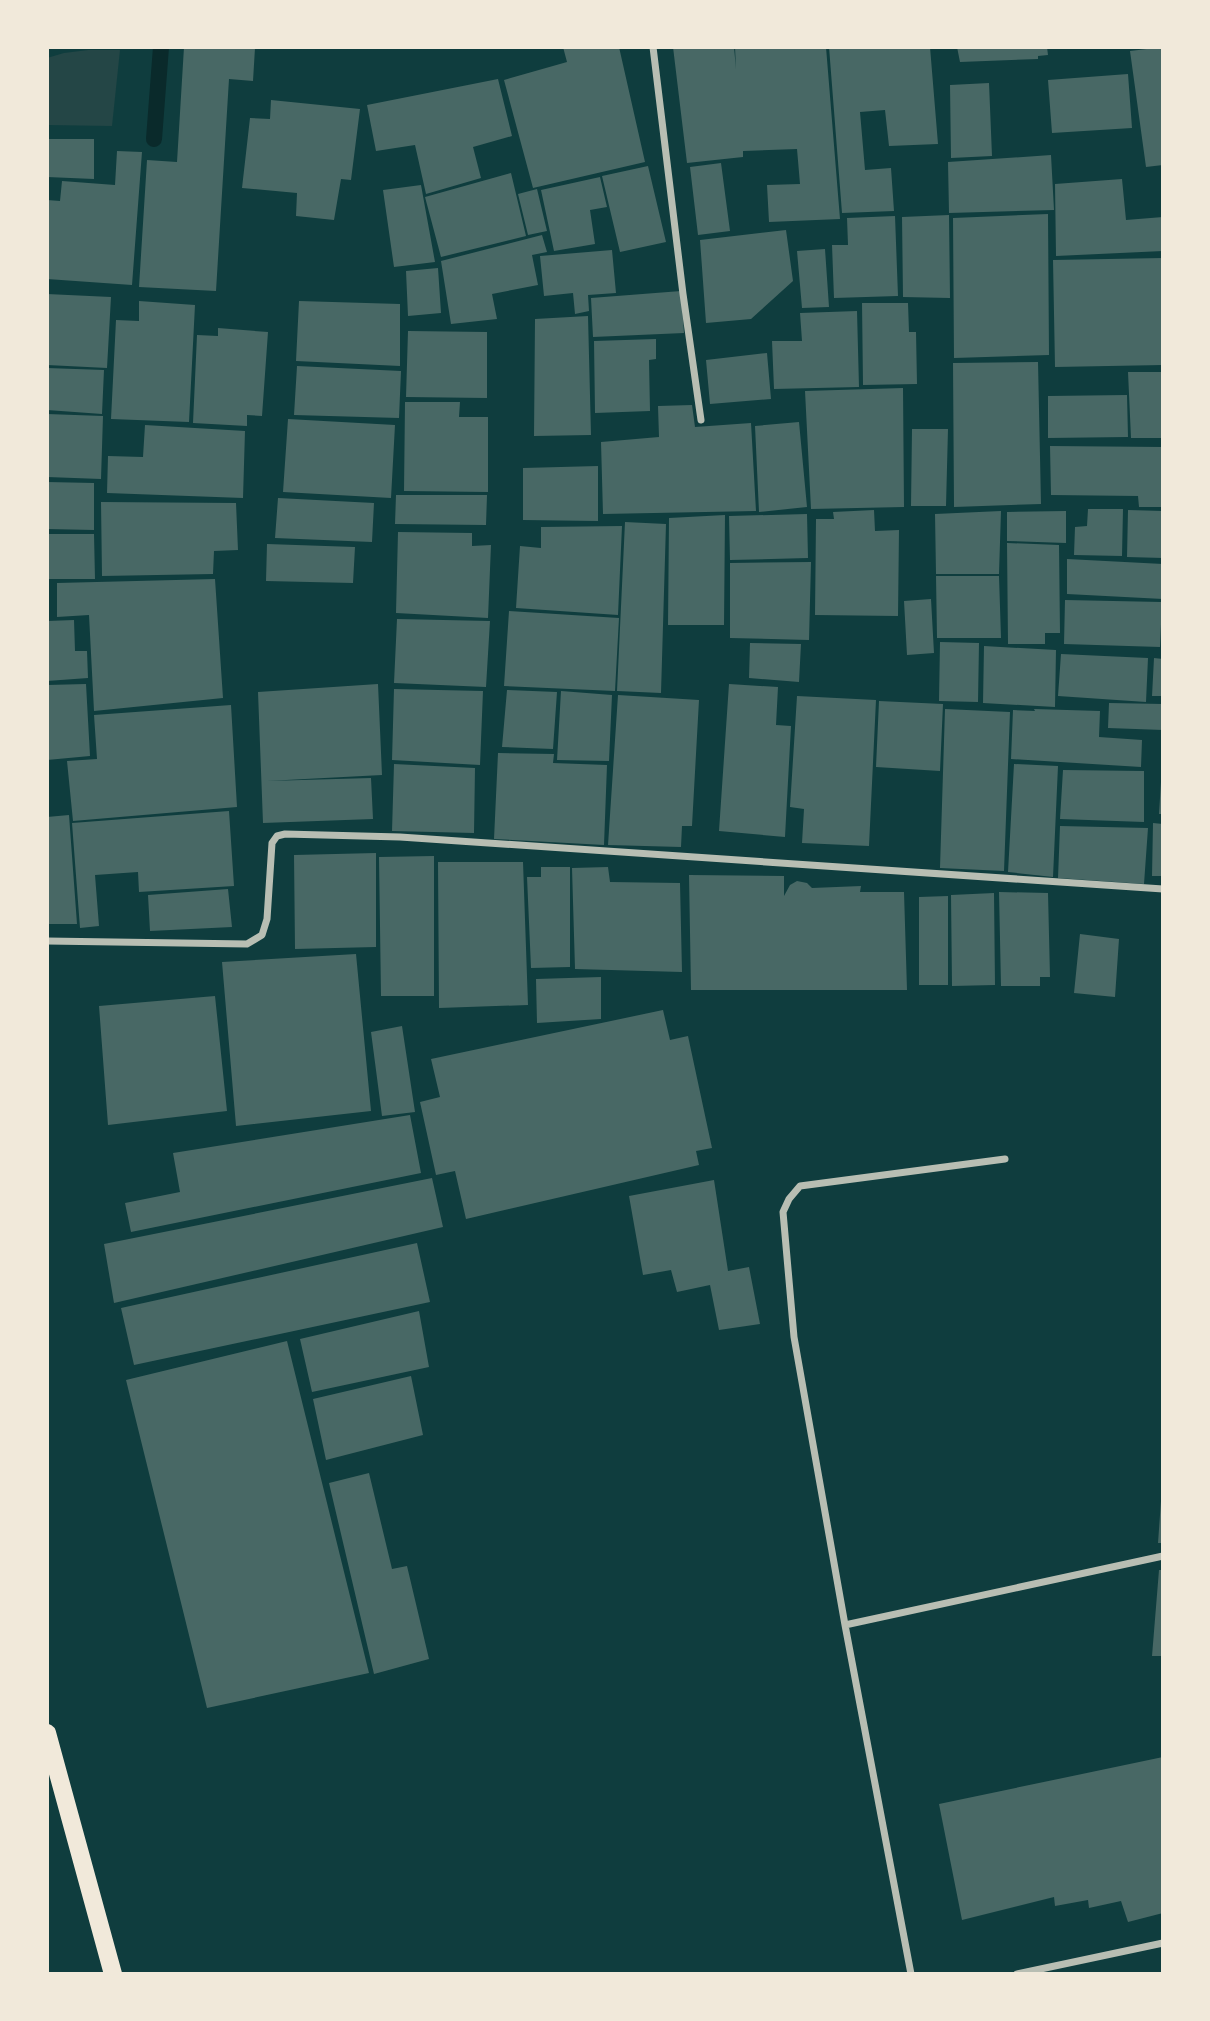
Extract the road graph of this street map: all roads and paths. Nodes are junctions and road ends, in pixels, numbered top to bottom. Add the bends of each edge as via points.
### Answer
1 (653, 47) edge
2 (701, 420) dead end
3 (1163, 889) edge
4 (47, 941) edge
5 (1005, 1159) dead end
6 (1163, 1556) edge
7 (845, 1625) junction
8 (47, 1733) edge
9 (1163, 1943) edge
10 (113, 1974) edge
11 (911, 1974) edge
12 (1017, 1974) edge

1 - 2 street
3 - 4 street via 400,837 285,834 276,836 272,844 262,935 247,944
5 - 7 street via 800,1186 783,1212 794,1337
6 - 7 street
7 - 11 street
8 - 10 main road
9 - 12 street

